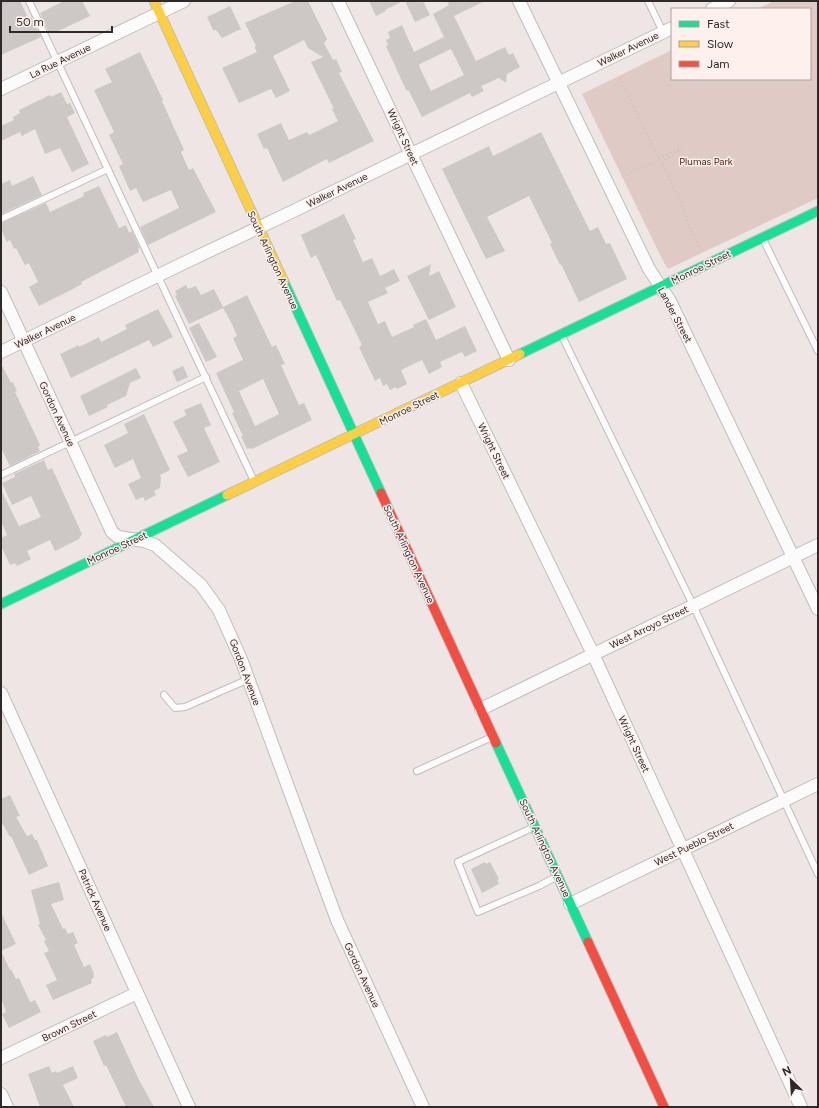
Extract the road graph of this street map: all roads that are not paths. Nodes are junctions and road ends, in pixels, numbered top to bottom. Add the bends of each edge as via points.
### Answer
1 (29, 1) edge
2 (154, 1) edge
3 (184, 1) edge
4 (338, 1) edge
5 (519, 1) edge
6 (648, 1) edge
7 (729, 1) edge
8 (714, 8) edge
9 (160, 13) junction
10 (668, 30) edge
11 (58, 62) junction
12 (559, 83) junction
13 (1, 89) edge
14 (411, 154) junction
15 (108, 169) junction
16 (818, 211) edge
17 (1, 219) edge
18 (258, 228) junction
19 (763, 238) junction
20 (158, 276) junction
21 (661, 287) junction
22 (1, 292) edge
23 (561, 334) junction
24 (24, 342) junction
25 (818, 351) edge
26 (1, 352) edge
27 (509, 360) junction
28 (206, 377) junction
29 (461, 383) junction
30 (354, 434) junction
31 (70, 441) junction
32 (1, 475) edge
33 (255, 482) junction
34 (136, 539) junction
35 (818, 545) edge
36 (794, 557) junction
37 (1, 604) edge
38 (693, 606) junction
39 (818, 609) edge
40 (593, 654) junction
41 (249, 679) junction
42 (1, 693) edge
43 (164, 695) dead end
44 (480, 709) junction
45 (494, 737) junction
46 (417, 771) dead end
47 (818, 784) edge
48 (784, 800) junction
49 (535, 827) junction
50 (683, 849) junction
51 (818, 874) edge
52 (558, 876) junction
53 (570, 904) junction
54 (137, 993) junction
55 (1, 1058) edge
56 (1, 1094) edge
57 (7, 1107) edge
58 (189, 1107) edge
59 (423, 1107) edge
60 (664, 1107) edge
61 (801, 1107) edge

1 - 11 lane
2 - 9 main road, South Arlington Avenue
3 - 9 street, La Rue Avenue
4 - 14 street, Wright Street
5 - 12 street, Lander Street
6 - 10 lane
7 - 8 street
9 - 11 street, La Rue Avenue
9 - 18 main road, South Arlington Avenue
10 - 12 street, Walker Avenue
11 - 13 street, La Rue Avenue
11 - 15 lane
12 - 14 street, Walker Avenue
12 - 21 street, Lander Street via 649,269
14 - 18 street, Walker Avenue
14 - 27 street, Wright Street
15 - 17 lane
15 - 20 lane
16 - 19 main road, Monroe Street
18 - 20 street, Walker Avenue
18 - 30 main road, South Arlington Avenue
19 - 21 main road, Monroe Street
19 - 25 lane
20 - 24 street, Walker Avenue
20 - 28 lane
21 - 23 main road, Monroe Street
21 - 36 street, Lander Street
22 - 24 street, Gordon Avenue
23 - 27 main road, Monroe Street
23 - 38 lane
24 - 26 street, Walker Avenue
24 - 31 street, Gordon Avenue
27 - 29 main road, Monroe Street
28 - 31 lane
28 - 33 lane
29 - 30 main road, Monroe Street
29 - 40 street, Wright Street
30 - 33 main road, Monroe Street
30 - 44 main road, South Arlington Avenue
31 - 32 lane
31 - 34 street, Gordon Avenue via 112,532 118,537
33 - 34 main road, Monroe Street
34 - 37 main road, Monroe Street
34 - 41 street, Gordon Avenue via 150,543 160,550 201,585 226,625
35 - 36 street, West Arroyo Street
36 - 38 street, West Arroyo Street
36 - 39 street, Lander Street
38 - 40 street, West Arroyo Street
38 - 48 lane
40 - 44 street, West Arroyo Street
40 - 50 street, Wright Street
41 - 43 lane via 185,707 175,708
41 - 59 street, Gordon Avenue via 337,920
42 - 54 street, Patrick Avenue
44 - 45 main road, South Arlington Avenue
45 - 46 lane
45 - 49 main road, South Arlington Avenue
47 - 48 street, West Pueblo Street
48 - 50 street, West Pueblo Street
48 - 51 lane
49 - 52 main road, South Arlington Avenue
49 - 52 lane via 458,862 478,912
50 - 53 street, West Pueblo Street
50 - 61 street, Wright Street
52 - 53 main road, South Arlington Avenue
53 - 60 main road, South Arlington Avenue
54 - 55 street, Brown Street
54 - 58 street, Patrick Avenue
56 - 57 street

